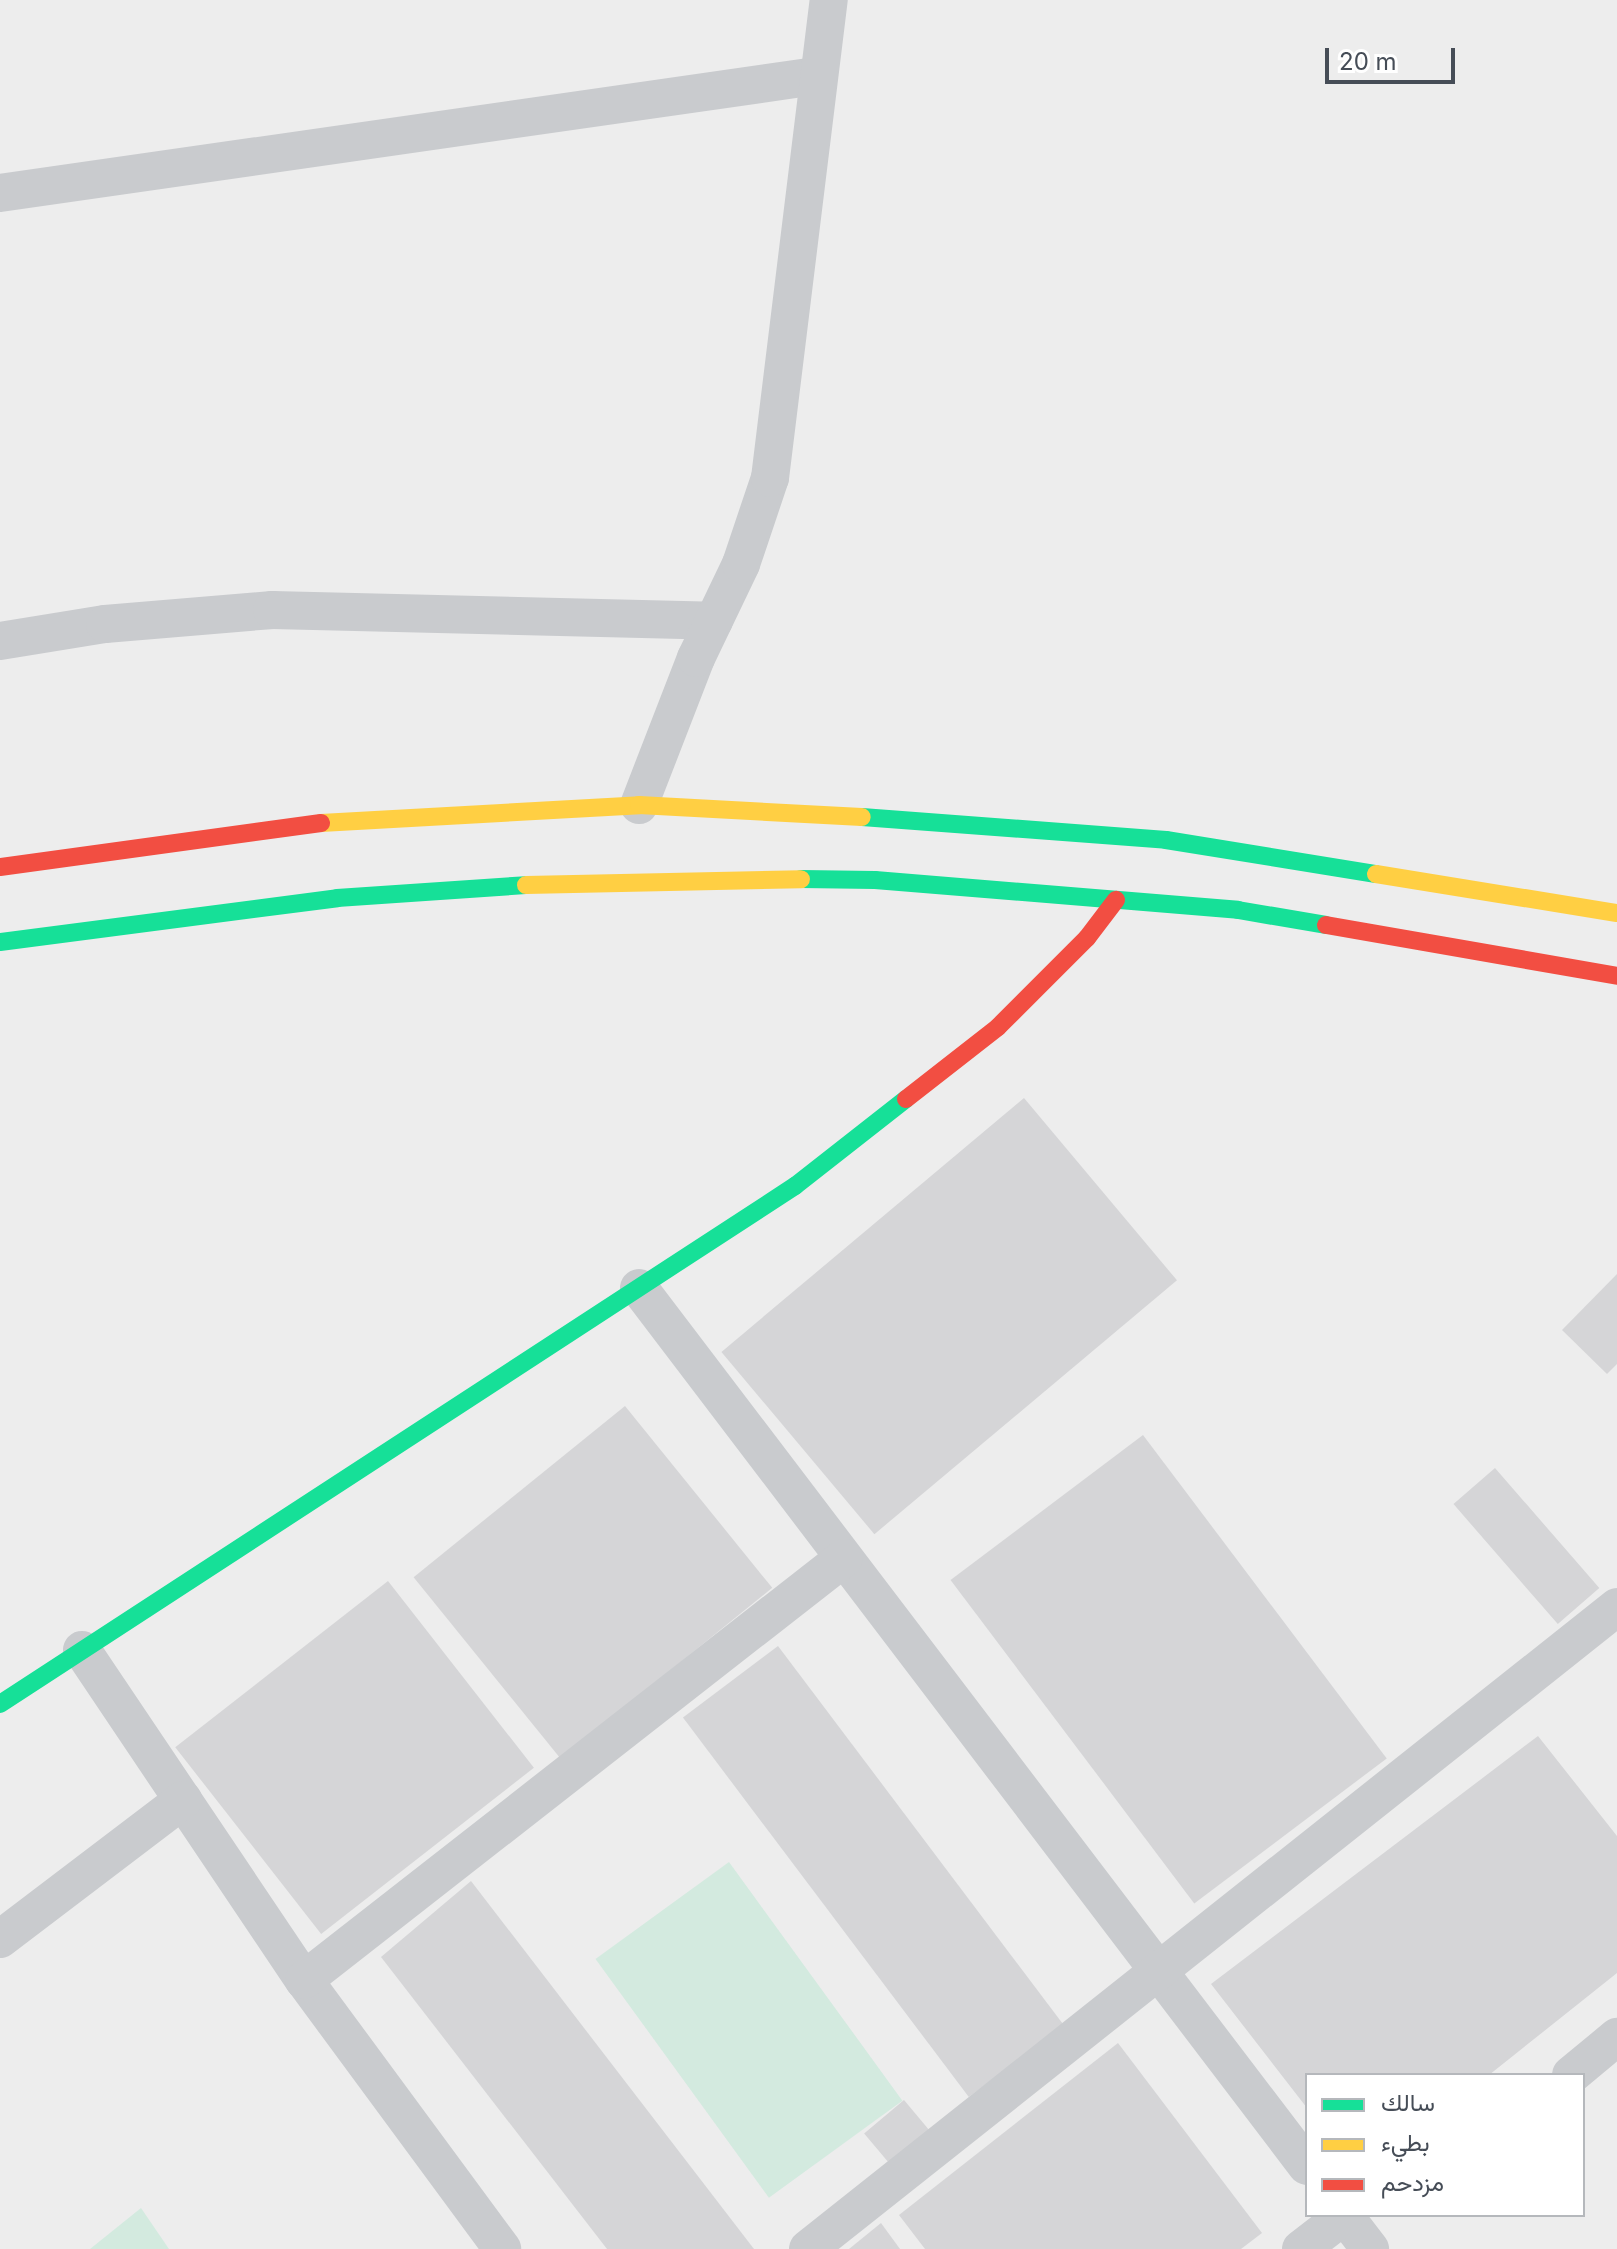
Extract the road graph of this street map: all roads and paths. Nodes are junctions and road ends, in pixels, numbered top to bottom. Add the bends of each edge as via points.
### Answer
1 (829, 0) edge
2 (816, 76) junction
3 (0, 193) edge
4 (714, 621) junction
5 (0, 641) edge
6 (639, 805) junction
7 (0, 867) edge
8 (1116, 900) junction
9 (1617, 913) edge
10 (0, 942) edge
11 (1617, 976) edge
12 (639, 1288) junction
13 (844, 1558) junction
14 (1617, 1607) edge
15 (82, 1650) junction
16 (0, 1704) edge
17 (183, 1800) junction
18 (0, 1939) edge
19 (1157, 1969) junction
20 (304, 1980) junction
21 (1617, 2037) edge
22 (1573, 2073) edge
23 (1305, 2163) edge
24 (1341, 2217) edge
25 (1346, 2217) edge
26 (502, 2249) edge
27 (808, 2249) edge
28 (1301, 2249) edge
29 (1370, 2249) edge

1 - 2 street
2 - 3 street
2 - 4 street via 770,478 741,564
4 - 5 street via 272,610 105,624
4 - 6 street
6 - 7 street via 329,822
6 - 9 street via 1166,840
8 - 10 street via 875,880 530,884 337,898
8 - 11 street via 1238,910
8 - 12 street via 1087,938 998,1027 795,1186
12 - 13 street
12 - 15 street
13 - 19 street
13 - 20 street
14 - 19 street
15 - 16 street
15 - 17 street
17 - 18 street
17 - 20 street
19 - 23 street
19 - 27 street
20 - 26 street
21 - 22 street
24 - 28 street
25 - 29 street

